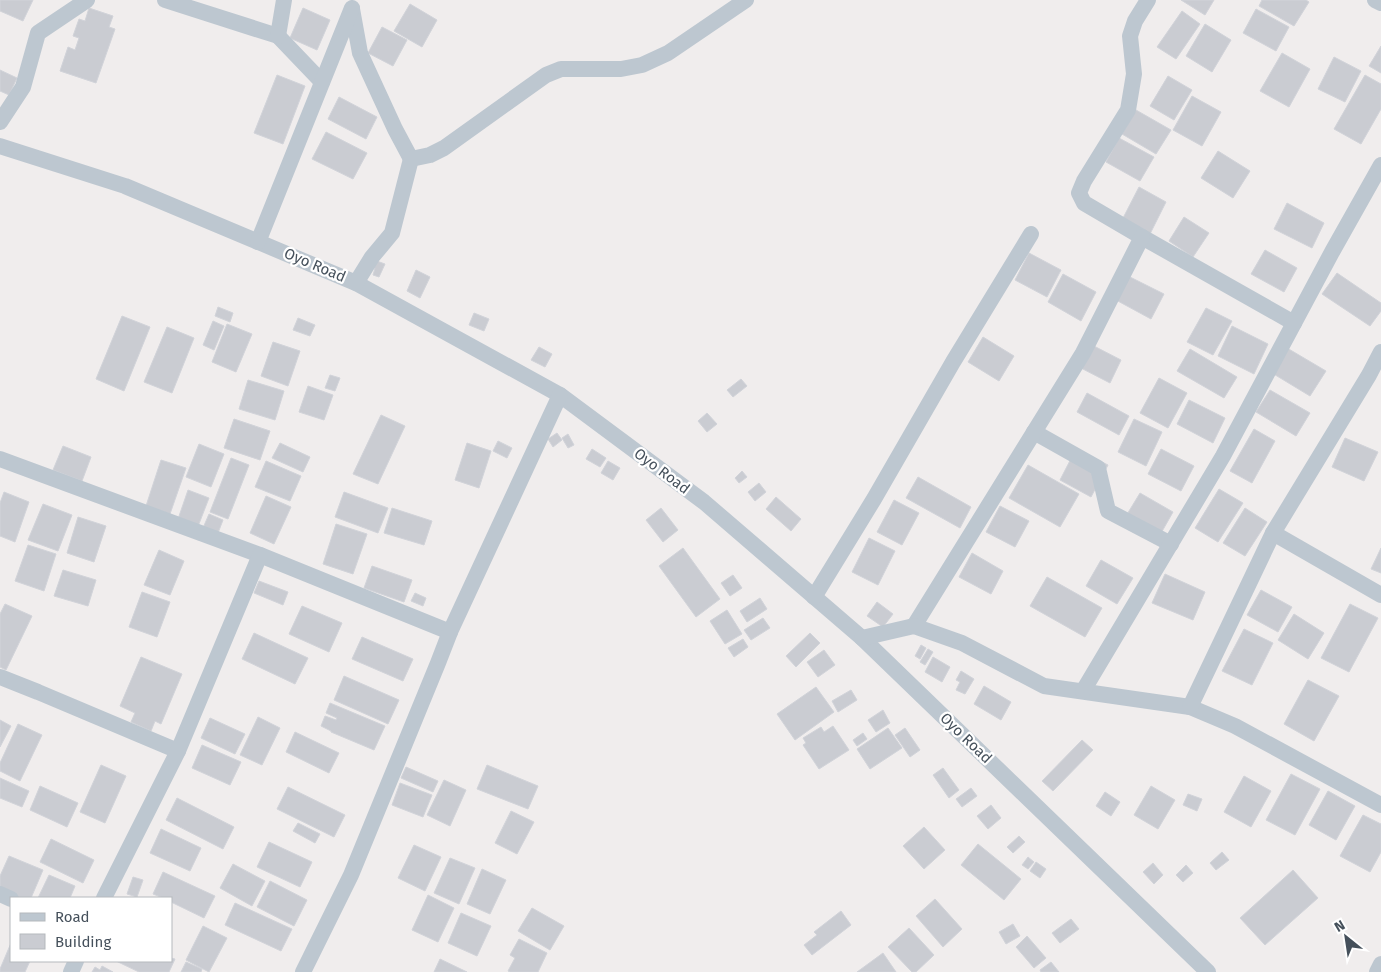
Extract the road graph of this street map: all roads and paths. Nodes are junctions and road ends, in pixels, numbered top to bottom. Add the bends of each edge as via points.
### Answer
1 (87, 0) edge
2 (164, 0) edge
3 (284, 0) edge
4 (746, 0) edge
5 (1148, 0) edge
6 (1375, 0) edge
7 (1381, 3) edge
8 (354, 4) edge
9 (278, 36) junction
10 (322, 82) junction
11 (0, 122) edge
12 (0, 146) edge
13 (411, 159) junction
14 (1381, 165) edge
15 (1031, 234) dead end
16 (1142, 237) junction
17 (258, 242) junction
18 (356, 283) junction
19 (1294, 323) junction
20 (1381, 352) edge
21 (1375, 378) edge
22 (560, 395) junction
23 (1034, 432) junction
24 (0, 459) edge
25 (1273, 533) junction
26 (1171, 544) junction
27 (260, 555) junction
28 (1381, 595) edge
29 (814, 597) junction
30 (914, 626) junction
31 (450, 632) junction
32 (862, 638) junction
33 (0, 677) edge
34 (1082, 691) junction
35 (1190, 707) junction
36 (178, 751) junction
37 (1381, 805) edge
38 (105, 897) edge
39 (1381, 964) edge
40 (303, 972) edge
41 (1208, 972) edge
42 (1377, 972) edge

1 - 11 street via 38,33 23,87
2 - 9 street
3 - 9 street
4 - 13 street via 668,53 642,65 621,69 561,69 546,75 444,148
5 - 16 street via 1130,36 1134,74 1128,110 1084,180 1080,193 1084,203
6 - 7 street
8 - 10 street
8 - 13 street via 360,53
9 - 10 street
10 - 17 street
12 - 17 street, Oyo Road via 126,186
13 - 18 street via 392,233
14 - 19 street
15 - 29 street
16 - 19 street
16 - 23 street via 1084,353
17 - 18 street, Oyo Road
18 - 22 street, Oyo Road
19 - 26 street via 1223,456
20 - 21 street
21 - 25 street
22 - 29 street, Oyo Road via 704,502
22 - 31 street
23 - 26 street via 1098,468 1108,511
23 - 30 street
24 - 27 street
25 - 28 street
25 - 35 street
26 - 34 street
27 - 31 street
27 - 36 street
29 - 32 street, Oyo Road
30 - 32 street
30 - 34 street via 962,643 1044,686
31 - 40 street via 351,875
32 - 41 street, Oyo Road
33 - 36 street
34 - 35 street
35 - 37 street via 1235,726
36 - 38 street
39 - 42 street

